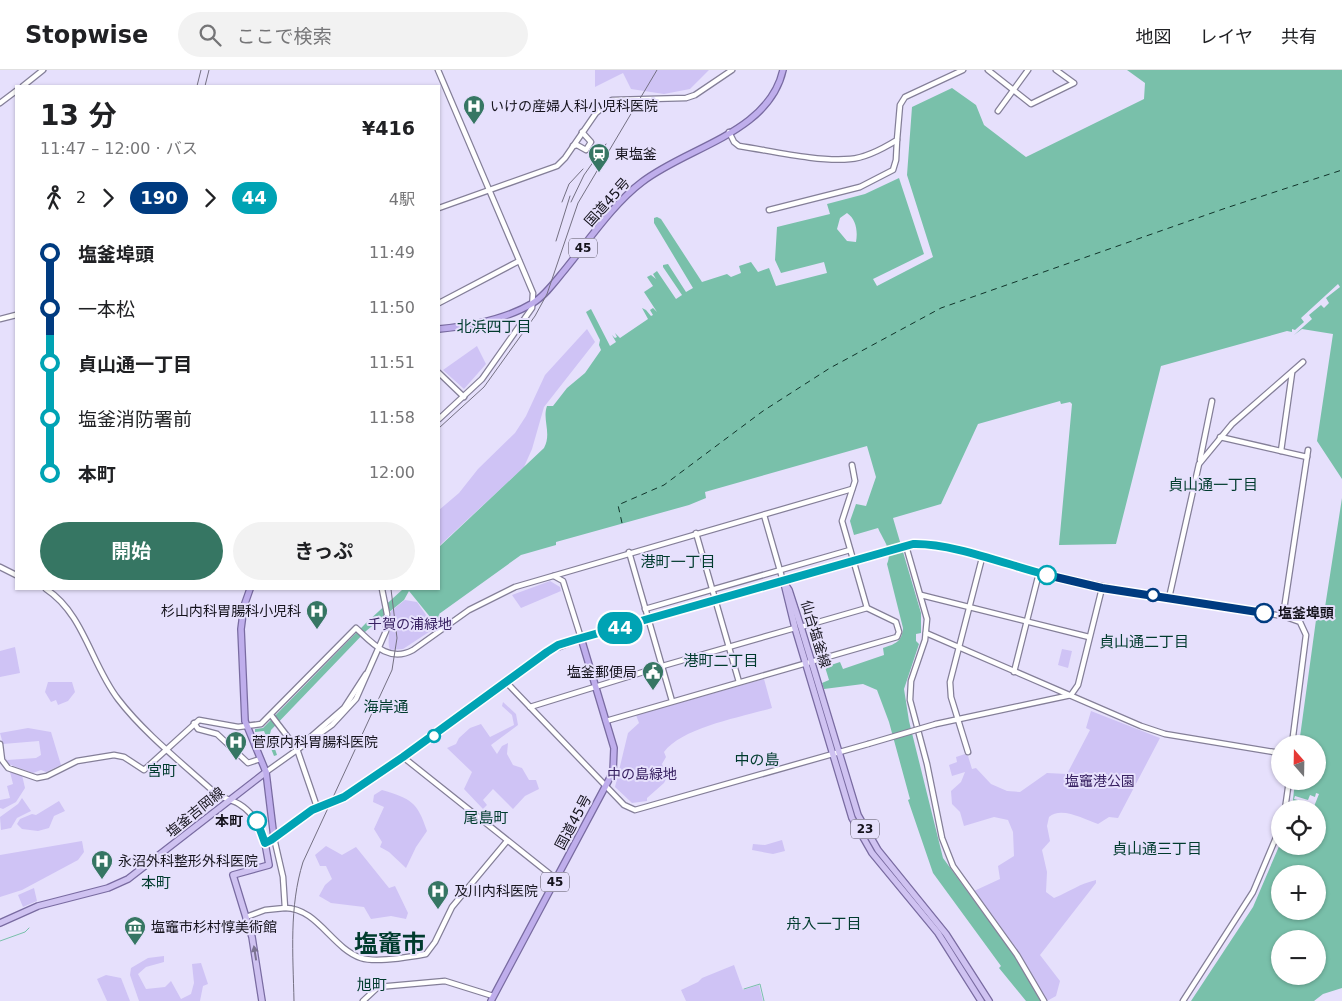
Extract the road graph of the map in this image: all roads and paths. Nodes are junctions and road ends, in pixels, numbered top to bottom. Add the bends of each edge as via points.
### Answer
1 (43, 70) edge
2 (438, 70) edge
3 (732, 70) edge
4 (783, 70) edge
5 (963, 70) edge
6 (988, 70) edge
7 (1028, 70) edge
8 (1056, 70) edge
9 (24, 85) edge
10 (1013, 91) junction
11 (15, 92) edge
12 (0, 103) edge
13 (998, 111) dead end
14 (582, 132) junction
15 (729, 132) junction
16 (897, 140) junction
17 (573, 146) junction
18 (490, 190) junction
19 (440, 208) edge
20 (769, 210) dead end
21 (519, 261) junction
22 (440, 302) edge
23 (534, 302) junction
24 (15, 315) edge
25 (0, 319) edge
26 (440, 329) edge
27 (1303, 362) dead end
28 (1292, 372) junction
29 (440, 374) edge
30 (464, 397) junction
31 (1212, 401) dead end
32 (440, 418) edge
33 (1220, 437) junction
34 (1308, 450) dead end
35 (1280, 451) junction
36 (1307, 457) junction
37 (1199, 464) junction
38 (852, 465) dead end
39 (852, 490) junction
40 (764, 514) junction
41 (696, 533) junction
42 (903, 546) junction
43 (850, 550) junction
44 (629, 552) junction
45 (982, 558) junction
46 (854, 560) junction
47 (0, 566) edge
48 (780, 571) junction
49 (1039, 573) junction
50 (15, 574) edge
51 (550, 576) junction
52 (783, 581) junction
53 (1102, 588) junction
54 (712, 589) junction
55 (47, 590) edge
56 (250, 590) edge
57 (382, 590) edge
58 (921, 595) junction
59 (1169, 598) junction
60 (716, 600) junction
61 (867, 608) junction
62 (969, 608) junction
63 (645, 609) junction
64 (1283, 616) junction
65 (648, 620) junction
66 (1027, 622) junction
67 (798, 628) junction
68 (926, 633) junction
69 (1089, 637) junction
70 (581, 638) junction
71 (730, 647) junction
72 (379, 648) junction
73 (959, 648) junction
74 (808, 663) junction
75 (662, 666) junction
76 (1014, 672) junction
77 (506, 682) junction
78 (739, 682) junction
79 (596, 686) junction
80 (1071, 695) junction
81 (672, 701) junction
82 (530, 707) junction
83 (272, 716) junction
84 (958, 718) junction
85 (606, 721) junction
86 (194, 723) junction
87 (246, 727) junction
88 (1293, 735) edge
89 (0, 744) edge
90 (167, 749) junction
91 (297, 749) junction
92 (968, 752) dead end
93 (1271, 752) edge
94 (835, 753) junction
95 (403, 757) junction
96 (260, 759) junction
97 (266, 772) junction
98 (607, 786) junction
99 (228, 801) junction
100 (317, 807) junction
101 (274, 838) junction
102 (507, 841) junction
103 (265, 843) junction
104 (1271, 849) edge
105 (556, 879) junction
106 (285, 908) junction
107 (246, 917) junction
108 (0, 923) edge
109 (492, 998) edge
110 (262, 1001) edge
111 (363, 1001) edge
112 (982, 1001) edge
113 (989, 1001) edge
114 (1044, 1001) edge
115 (1183, 1001) edge

1 - 9 street
2 - 18 street
3 - 14 street via 696,95 686,98 612,100 596,112
4 - 15 highway, 国道45号 / 45 via 764,108
5 - 16 street via 903,99
6 - 10 street
7 - 10 street
8 - 10 street via 1074,84 1031,104
10 - 13 street
11 - 12 street
14 - 17 street
14 - 17 street via 591,142 586,150
15 - 16 street via 739,146 828,158 863,156
15 - 23 highway, 国道45号 / 45 via 642,182
16 - 20 street via 892,170 860,186
17 - 18 street via 560,164 551,169
18 - 19 street
18 - 21 street
21 - 22 street
21 - 23 street
23 - 26 highway, 国道45号 / 45 via 478,324
23 - 30 street via 496,360
24 - 25 street
27 - 28 street
28 - 33 street
28 - 35 street
29 - 30 street
30 - 32 street
31 - 37 street
33 - 35 street
33 - 37 street
34 - 36 street
35 - 36 street
36 - 64 street
37 - 59 street
38 - 39 street via 855,474
39 - 40 street
39 - 43 street via 842,521
40 - 41 street
40 - 48 street
41 - 44 street
41 - 54 street
42 - 45 main road via 925,544
42 - 46 main road
42 - 58 street
43 - 46 street
43 - 48 street
44 - 51 street
44 - 63 street
45 - 49 main road
45 - 62 street
46 - 52 main road
46 - 61 street
47 - 50 street
48 - 52 street
48 - 54 street
49 - 53 main road
49 - 66 street
51 - 70 street via 563,581
51 - 72 street via 482,602 407,653 391,655
52 - 60 main road
52 - 67 main road, 仙台塩釜線 / 23 via 789,590
53 - 59 main road
53 - 69 street
54 - 60 street
54 - 63 street
55 - 90 street via 71,614 119,701
56 - 87 highway via 241,629
57 - 72 street via 386,631
58 - 62 street
58 - 68 street via 927,619
59 - 64 street
60 - 65 main road
60 - 71 street
61 - 67 street
61 - 74 street via 896,622 897,637
62 - 66 street
62 - 73 street
63 - 65 street
64 - 88 street via 1300,622 1306,635
65 - 70 main road
65 - 75 street
66 - 69 street
66 - 76 street
67 - 71 street
67 - 74 main road, 仙台塩釜線 / 23
68 - 73 street
68 - 114 street via 911,681 910,700 945,850 1017,955
69 - 80 street via 1078,685
70 - 77 highway via 558,645
70 - 79 highway, 国道45号 / 45
71 - 75 street
71 - 78 street
72 - 83 street via 356,628
72 - 91 street via 364,686 347,711
73 - 76 street
73 - 84 street via 950,682
74 - 78 street
74 - 94 main road, 仙台塩釜線 / 23
75 - 79 street
75 - 81 street
76 - 80 street
77 - 82 street
77 - 95 highway
78 - 81 street
79 - 82 street
79 - 85 highway, 国道45号 / 45
80 - 84 street
80 - 93 street via 1165,734
81 - 85 street
82 - 98 street
83 - 87 street via 261,724
83 - 91 street
84 - 92 street
84 - 94 street, bridge
85 - 98 highway, 国道45号 / 45 via 614,756 613,772
86 - 87 street via 204,720
86 - 90 street
86 - 96 street via 198,729 217,734 248,763
87 - 96 highway
89 - 90 street via 2,760 8,768 37,778 77,761 114,755 124,757 144,770
90 - 99 street
91 - 97 street
91 - 100 street
94 - 98 street via 639,809 627,807
94 - 112 main road, 仙台塩釜線 / 23 via 852,818 864,839 938,932
94 - 113 main road, 仙台塩釜線 / 23 via 869,837 946,934
95 - 100 highway via 344,797
95 - 102 street
96 - 97 highway
97 - 99 main road, 塩釜吉岡線
97 - 101 highway
98 - 105 highway, 国道45号 / 45
99 - 103 street via 238,803 255,819
99 - 108 main road, 塩釜吉岡線 via 128,879 108,888 38,906
100 - 101 highway
101 - 103 main road
101 - 106 street via 283,877
102 - 105 street
102 - 106 street via 452,907 426,954 371,959 359,957 345,949 304,912
103 - 107 main road via 269,865 233,875
104 - 115 street via 1253,892
105 - 109 highway, 国道45号 / 45
106 - 107 street
110 -> 107 main road
109 - 111 street via 445,981 378,987

